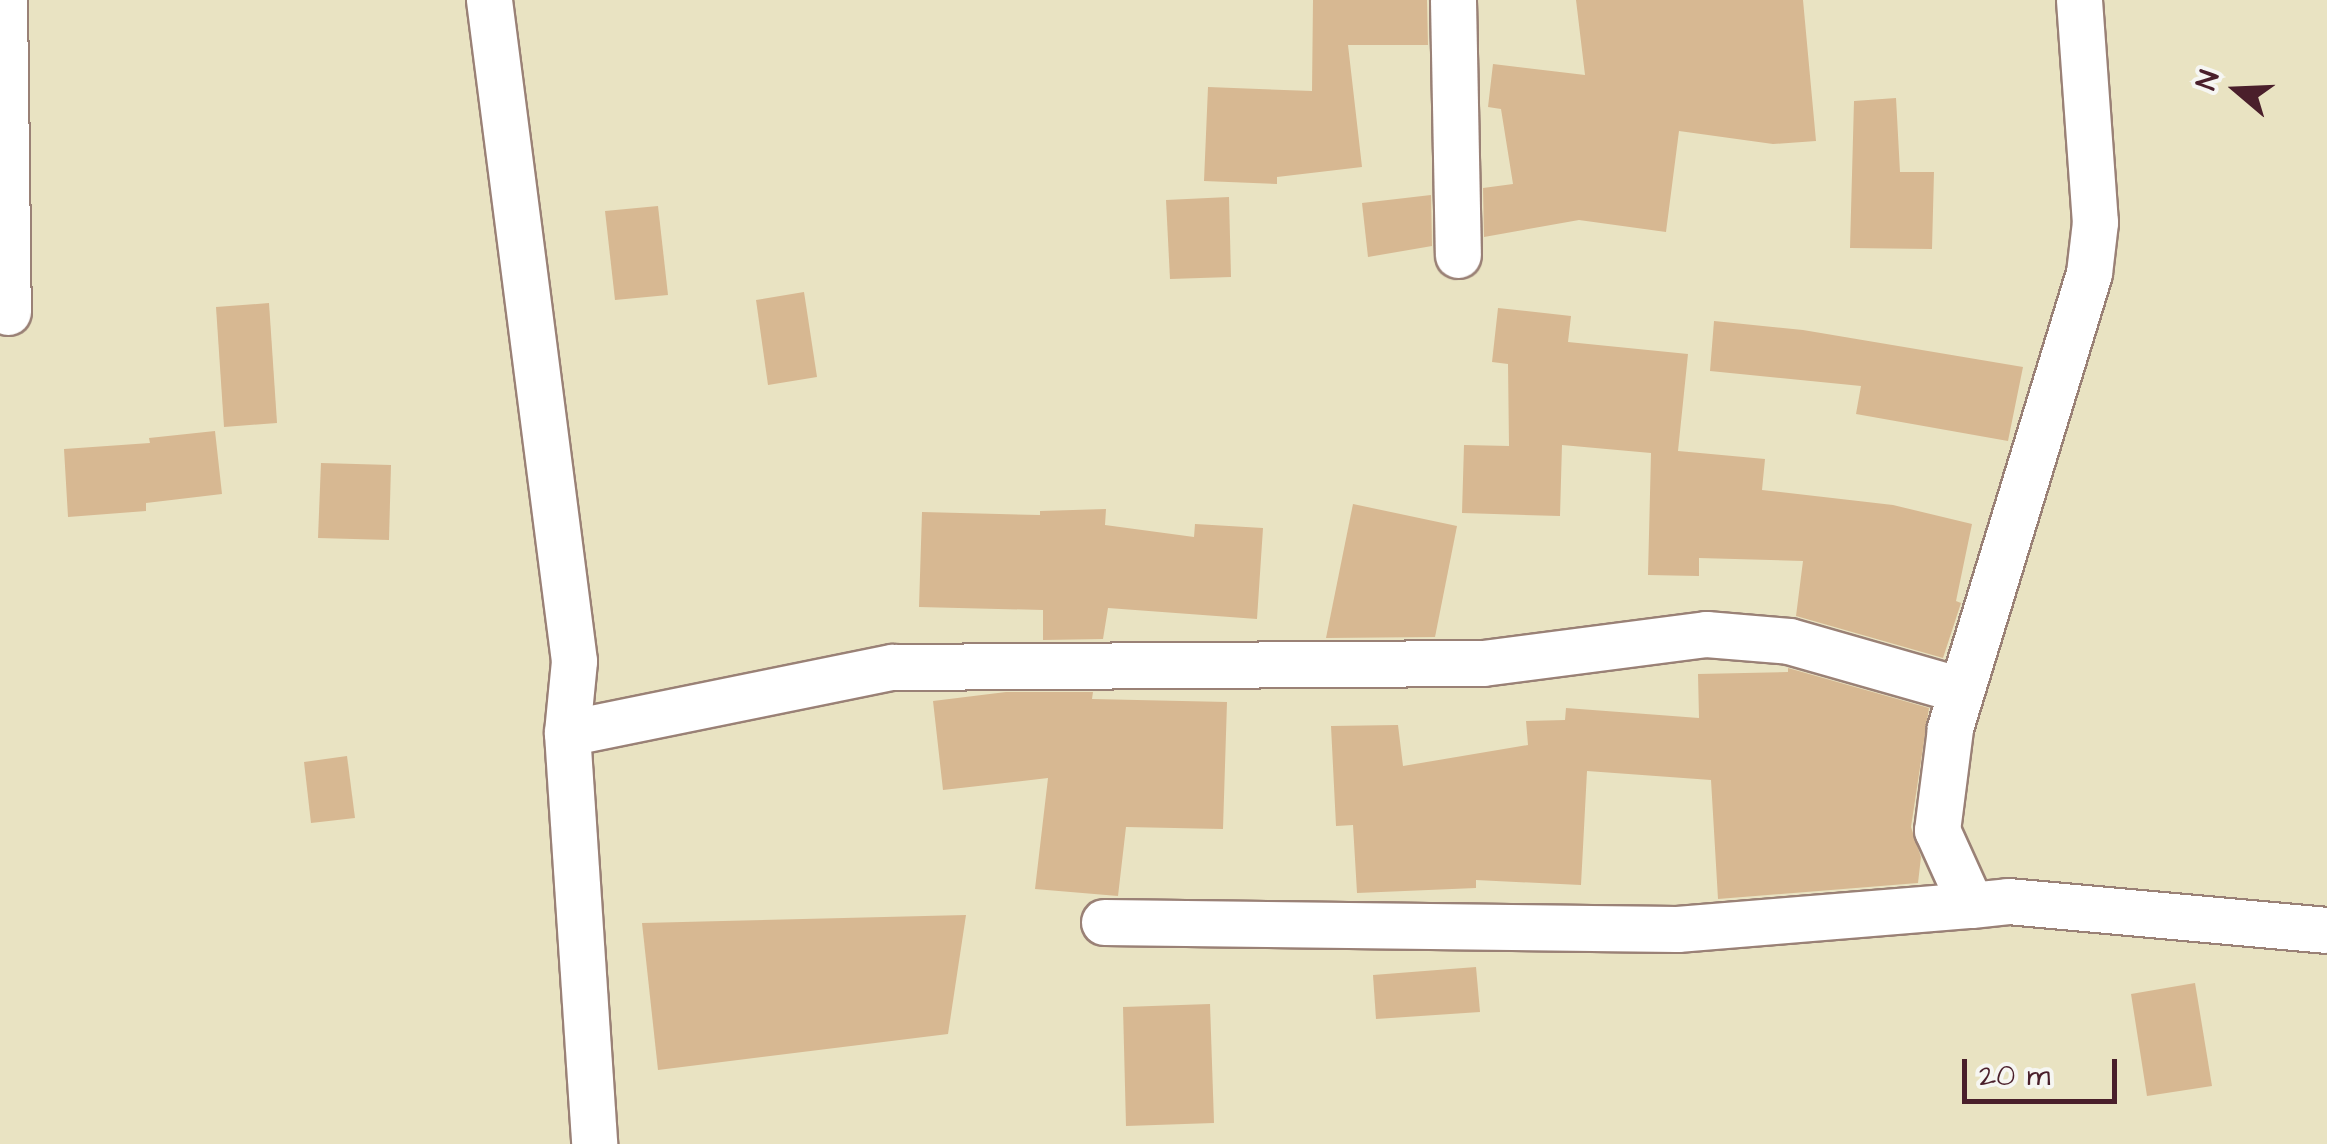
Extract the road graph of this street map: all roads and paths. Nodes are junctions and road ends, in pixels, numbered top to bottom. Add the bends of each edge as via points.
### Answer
1 (4, 0) edge
2 (489, 0) edge
3 (1453, 0) edge
4 (2079, 0) edge
5 (1458, 255) dead end
6 (8, 312) dead end
7 (1961, 690) junction
8 (567, 732) junction
9 (1971, 906) junction
10 (1104, 922) dead end
11 (2327, 930) edge
12 (594, 1144) edge

1 - 6 street
2 - 8 street via 574,661
3 - 5 street
4 - 7 street via 2095,222 2089,273
7 - 8 street via 1789,641 1706,634 1482,663 892,667
7 - 9 street via 1937,830
8 - 12 street
9 - 10 street via 1677,929
9 - 11 street via 2008,901

